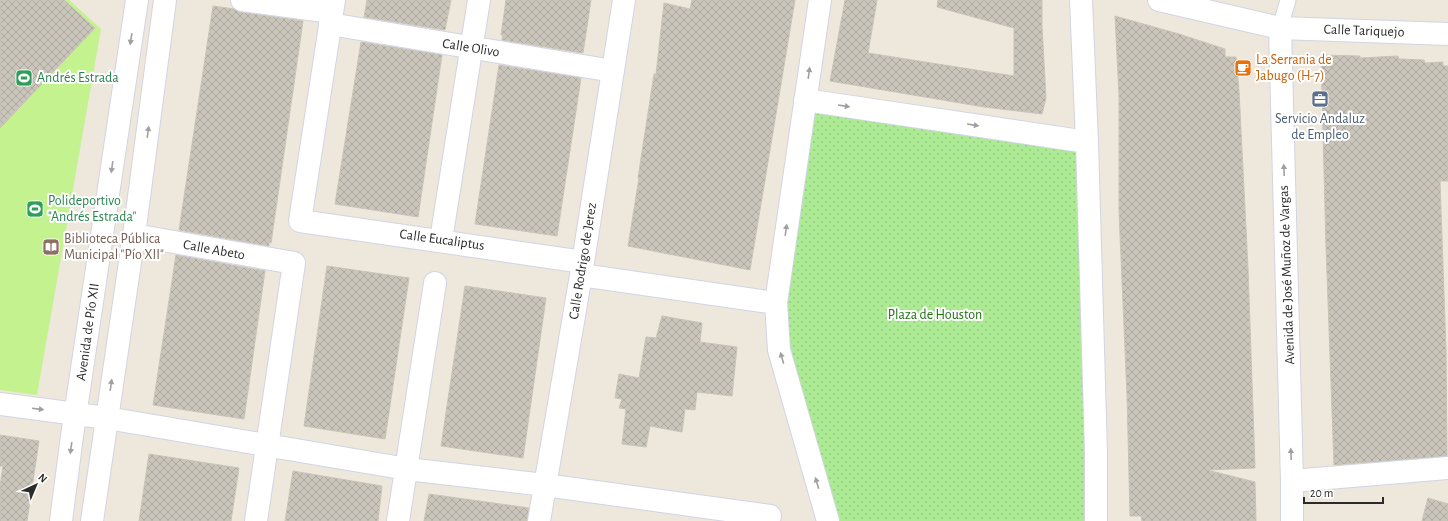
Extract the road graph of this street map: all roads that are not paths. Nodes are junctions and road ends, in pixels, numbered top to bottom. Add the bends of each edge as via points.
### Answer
1 (137, 0) edge
2 (165, 0) edge
3 (242, 0) edge
4 (479, 0) edge
5 (624, 0) edge
6 (820, 0) edge
7 (1081, 0) edge
8 (1159, 0) edge
9 (1288, 0) edge
10 (332, 12) edge
11 (1280, 28) junction
12 (1448, 34) edge
13 (472, 48) junction
14 (613, 71) junction
15 (806, 100) junction
16 (1087, 142) junction
17 (134, 236) junction
18 (441, 240) junction
19 (582, 268) junction
20 (435, 283) dead end
21 (776, 302) junction
22 (0, 404) edge
23 (76, 414) junction
24 (107, 418) junction
25 (266, 446) junction
26 (1448, 468) edge
27 (407, 469) junction
28 (1292, 481) junction
29 (545, 485) junction
30 (770, 516) dead end
31 (61, 521) edge
32 (92, 521) edge
33 (256, 521) edge
34 (398, 521) edge
35 (540, 521) edge
36 (828, 521) edge
37 (1096, 521) edge
38 (1292, 521) edge

1 -> 23 street, Avenida de Pío XII
17 -> 2 street
3 - 10 street, Calle Olivo
4 - 13 street
5 - 14 street, Calle Rodrigo de Jerez
15 -> 6 street
7 - 16 street
8 - 11 street, Calle Tariquejo
9 - 11 lane
10 - 13 street, Calle Olivo
10 - 18 street, Calle Eucaliptus via 300,221
11 - 12 street, Calle Tariquejo
28 -> 11 street, Avenida de José Muñoz de Vargas
13 - 14 street, Calle Olivo
13 - 18 street
14 - 19 street, Calle Rodrigo de Jerez
15 -> 16 street
21 -> 15 street
16 - 37 street
24 -> 17 street
17 - 25 street, Calle Abeto via 294,263
18 - 19 street, Calle Eucaliptus
19 - 21 street, Calle Eucaliptus
19 - 29 street, Calle Rodrigo de Jerez
20 - 27 street
36 -> 21 street via 779,350
22 -> 23 street
23 - 24 street
23 -> 31 street, Avenida de Pío XII
24 - 25 street
24 - 32 street
25 - 27 street
25 - 33 street
26 - 28 street
27 - 29 street
27 - 34 street
28 - 38 street, Avenida de José Muñoz de Vargas
29 - 30 street
29 - 35 street, Calle Rodrigo de Jerez

